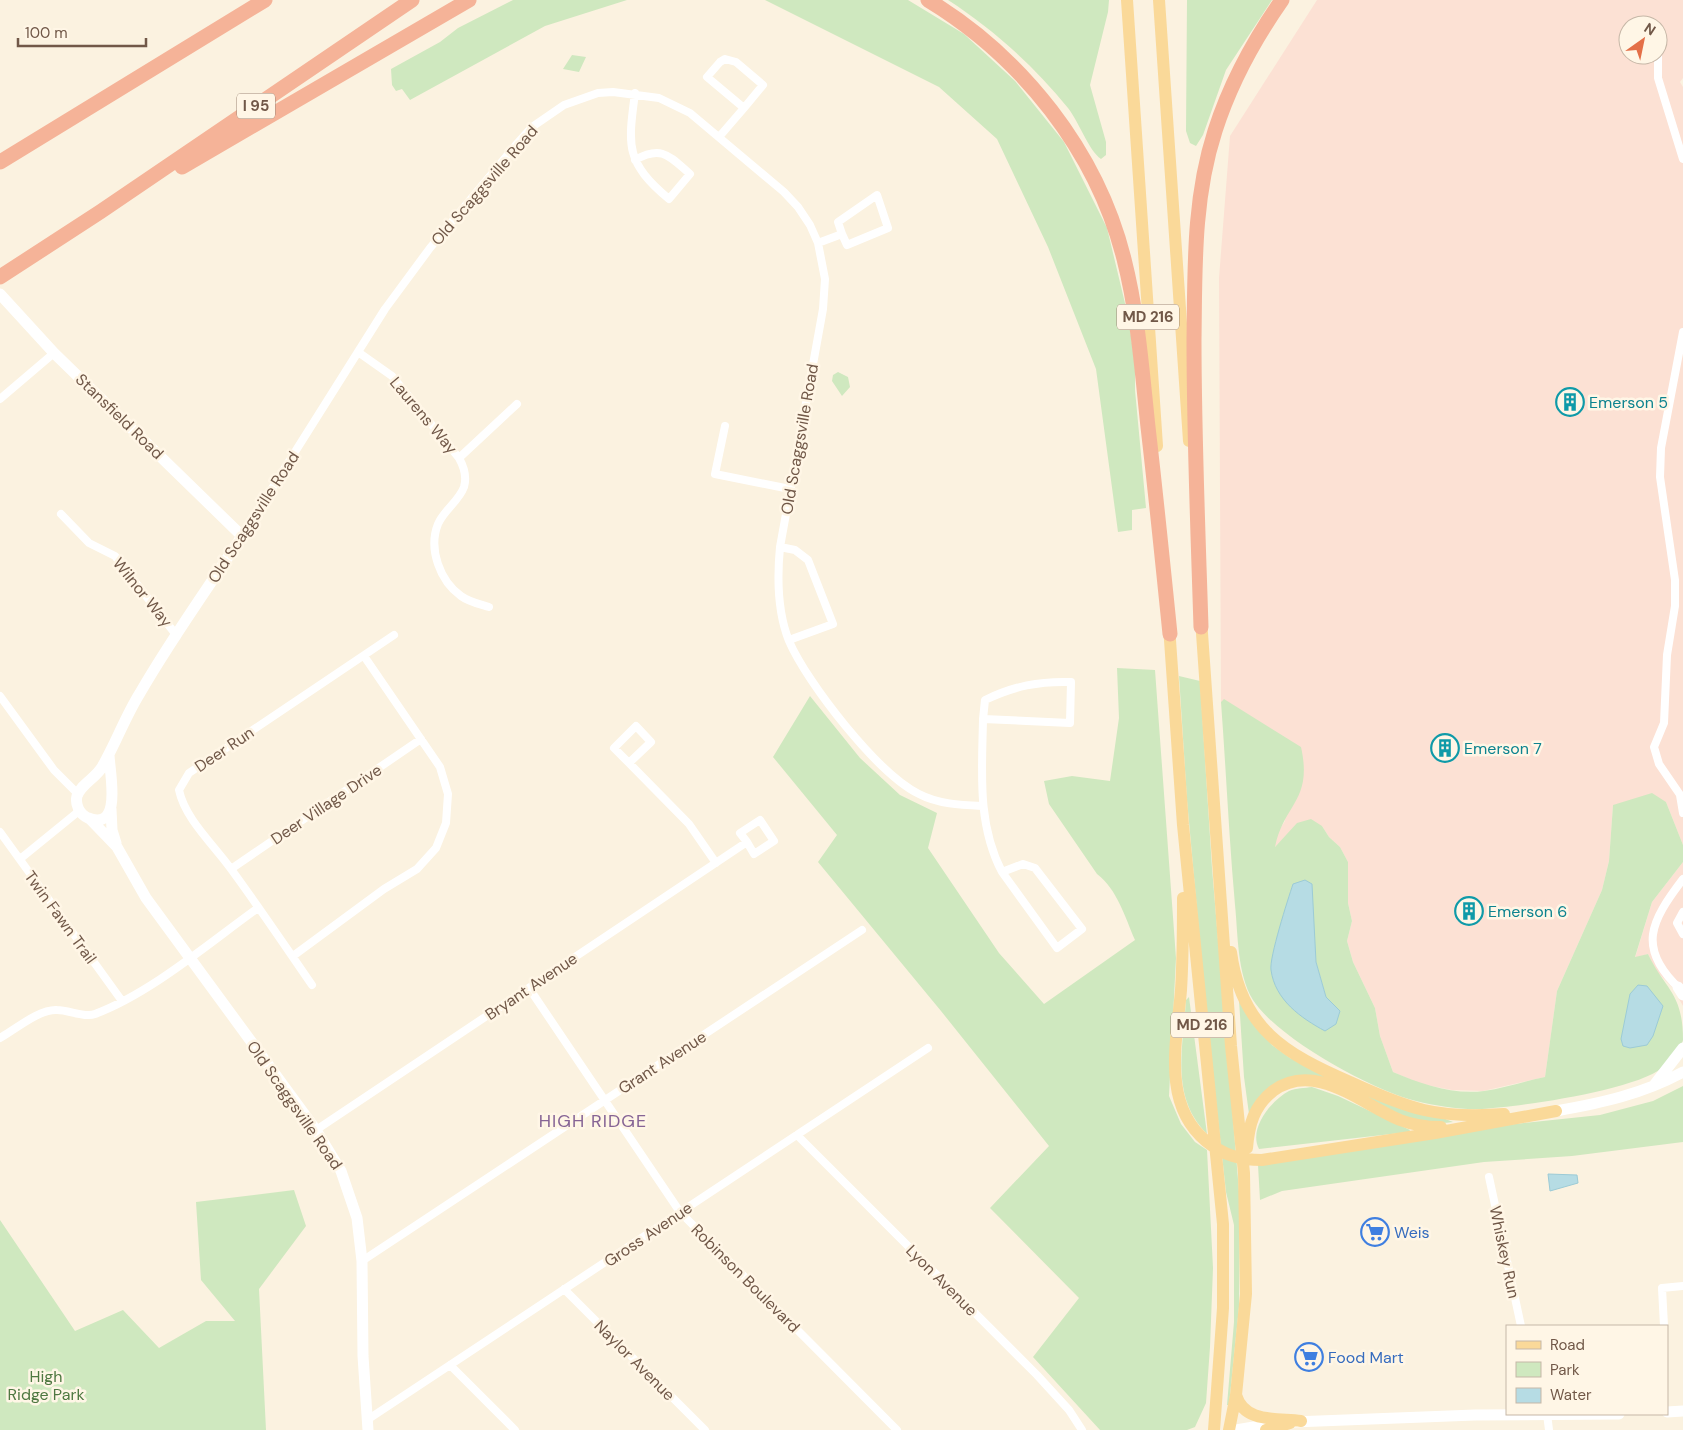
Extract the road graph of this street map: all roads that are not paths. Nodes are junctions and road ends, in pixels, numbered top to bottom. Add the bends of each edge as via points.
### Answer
1 (245, 0) edge
2 (265, 0) edge
3 (412, 0) edge
4 (469, 0) edge
5 (928, 0) edge
6 (1127, 0) edge
7 (1159, 0) edge
8 (1282, 0) edge
9 (1658, 65) edge
10 (635, 93) junction
11 (92, 105) junction
12 (744, 108) junction
13 (719, 137) junction
14 (1683, 159) edge
15 (635, 160) junction
16 (0, 162) edge
17 (100, 212) junction
18 (842, 234) junction
19 (818, 243) junction
20 (4, 274) edge
21 (0, 294) edge
22 (1683, 332) edge
23 (358, 352) junction
24 (54, 353) junction
25 (0, 400) edge
26 (517, 404) dead end
27 (725, 426) dead end
28 (459, 458) junction
29 (790, 489) junction
30 (61, 514) dead end
31 (242, 536) junction
32 (780, 547) junction
33 (489, 607) dead end
34 (1201, 627) junction
35 (1170, 634) junction
36 (394, 635) dead end
37 (177, 636) junction
38 (789, 640) junction
39 (364, 656) junction
40 (0, 696) edge
41 (983, 719) junction
42 (421, 739) junction
43 (109, 754) junction
44 (629, 763) junction
45 (86, 785) junction
46 (78, 794) junction
47 (112, 795) junction
48 (1681, 797) edge
49 (982, 806) junction
50 (111, 810) junction
51 (79, 811) junction
52 (1683, 813) edge
53 (89, 818) junction
54 (1214, 820) junction
55 (1183, 825) junction
56 (0, 832) edge
57 (747, 842) junction
58 (117, 848) junction
59 (20, 859) junction
60 (716, 863) junction
61 (231, 869) junction
62 (1002, 872) junction
63 (1683, 879) edge
64 (258, 908) junction
65 (1683, 912) edge
66 (862, 930) dead end
67 (1683, 934) edge
68 (293, 956) junction
69 (191, 957) junction
70 (312, 985) dead end
71 (529, 988) junction
72 (1681, 991) edge
73 (122, 1001) junction
74 (0, 1038) edge
75 (928, 1048) dead end
76 (1683, 1048) edge
77 (1683, 1072) edge
78 (1652, 1088) junction
79 (605, 1100) junction
80 (1556, 1111) junction
81 (1482, 1125) junction
82 (316, 1130) junction
83 (796, 1135) junction
84 (1244, 1172) junction
85 (1489, 1177) dead end
86 (680, 1212) junction
87 (362, 1261) junction
88 (1683, 1286) edge
89 (564, 1289) junction
90 (1520, 1325) edge
91 (1664, 1325) edge
92 (450, 1365) junction
93 (1236, 1395) junction
94 (1683, 1411) edge
95 (1668, 1412) edge
96 (1512, 1415) edge
97 (1547, 1415) edge
98 (1301, 1421) junction
99 (367, 1425) edge
100 (515, 1430) edge
101 (705, 1430) edge
102 (897, 1430) edge
103 (1082, 1430) edge
104 (1214, 1430) edge
105 (1229, 1430) edge
106 (1236, 1430) edge
107 (1266, 1430) edge
108 (1549, 1430) edge

1 - 11 highway
2 - 11 highway
3 - 17 highway, I 95
4 - 17 highway
5 - 35 highway via 988,44 1038,94 1076,147 1110,214 1124,257 1139,336
6 - 35 main road, MD 216
7 - 34 main road, MD 216
8 - 34 highway via 1247,56 1223,107 1208,158 1197,214 1194,400
9 - 14 street via 1658,78
10 - 13 street, Old Scaggsville Road via 679,106
10 - 15 street via 629,134
10 - 23 street, Old Scaggsville Road via 598,93 582,97 550,113 532,127 406,279
11 - 16 highway
12 - 12 street via 763,85 736,62 725,59 707,77
12 - 13 street
13 - 19 street, Old Scaggsville Road via 798,207
15 - 15 street via 647,179 669,199 690,174 664,153 655,152
17 - 20 highway, I 95
18 - 18 street via 838,222 877,195 888,228 847,245
18 - 19 street
19 - 29 street, Old Scaggsville Road via 825,278 823,309
21 - 24 street, Stansfield Road
22 - 48 street via 1661,448 1660,477 1675,580 1675,606 1667,655 1664,723 1654,747 1658,764
23 - 28 street, Laurens Way via 392,376
23 - 31 street, Old Scaggsville Road
24 - 25 street
24 - 31 street, Stansfield Road
26 - 28 street
27 - 29 street via 715,474
28 - 33 street, Laurens Way via 464,467 464,487 438,524 435,555 444,576 460,596
29 - 32 street, Old Scaggsville Road
30 - 37 street, Wilnor Way via 89,543 114,556
31 - 37 street, Old Scaggsville Road
32 - 38 street, Old Scaggsville Road via 778,587
32 - 38 street via 795,550 808,560 833,624
34 - 54 main road, MD 216
35 - 55 main road, MD 216
36 - 39 street, Deer Run
37 - 43 street, Old Scaggsville Road via 137,697
38 - 49 street, Old Scaggsville Road via 818,691 896,779 932,800 961,806
39 - 42 street
39 - 61 street, Deer Run via 189,773 182,781 179,790 184,806
40 - 46 street via 54,770
41 - 41 street via 1070,723 1071,682 1047,682 1006,690 985,700
41 - 49 street
42 - 61 street, Deer Village Drive
42 - 68 street via 440,766 448,794 446,823 436,848 416,870 384,889
43 - 45 street, Old Scaggsville Road via 98,774
43 - 47 street
44 - 44 street via 651,742 636,726 614,748
44 - 60 street via 689,824
45 - 46 street
45 - 47 street via 101,784
46 - 51 street
47 - 50 street
48 - 52 street
49 - 62 street via 988,841
50 - 53 street via 98,819
50 - 58 street, Old Scaggsville Road
51 - 53 street
51 - 59 street
53 - 58 street, Old Scaggsville Road
54 - 80 main road via 1236,979 1244,1002 1273,1040 1301,1060 1399,1104 1420,1110 1471,1116
54 - 84 main road, MD 216
55 - 81 main road via 1183,960 1175,1079 1180,1107 1199,1136 1235,1158 1262,1160
55 - 104 main road, MD 216 via 1223,1224 1223,1308
56 - 59 street, Twin Fawn Trail
57 - 57 street via 754,854 774,841 760,820 740,833
57 - 60 street, Bryant Avenue
58 - 69 street, Old Scaggsville Road via 146,898
59 - 73 street, Twin Fawn Trail
60 - 71 street, Bryant Avenue
61 - 64 street, Deer Run
62 - 62 street via 1023,864 1035,868 1082,929 1057,948
63 - 72 street via 1661,909 1652,945 1659,965
64 - 68 street, Deer Run
64 - 69 street
65 - 67 street via 1678,923
66 - 79 street, Grant Avenue
68 - 70 street, Deer Run
69 - 73 street
69 - 82 street, Old Scaggsville Road
71 - 79 street, Robinson Boulevard
71 - 82 street, Bryant Avenue
73 - 74 street via 92,1015 47,1011
75 - 83 street, Gross Avenue
76 - 78 street
77 - 78 street
78 - 80 street via 1605,1103
79 - 86 street, Robinson Boulevard
79 - 87 street, Grant Avenue
80 - 81 main road
81 - 84 main road via 1417,1125 1385,1113 1334,1086 1305,1080 1291,1082 1257,1107 1249,1130
82 - 87 street, Old Scaggsville Road via 348,1187 357,1218
83 - 86 street, Gross Avenue
83 - 103 street, Lyon Avenue via 1042,1380
84 - 93 main road, MD 216 via 1246,1294
85 - 90 street, Whiskey Run
86 - 89 street, Gross Avenue
86 - 102 street, Robinson Boulevard
87 - 99 street, Old Scaggsville Road via 362,1356
88 - 91 street via 1662,1288
89 - 92 street, Gross Avenue
89 - 101 street, Naylor Avenue
92 - 99 street, Gross Avenue
92 - 100 street
93 - 98 main road via 1238,1404 1250,1415
93 - 105 main road, MD 216
94 - 95 street
96 - 98 street
97 - 108 street
98 - 106 street
98 - 107 main road

